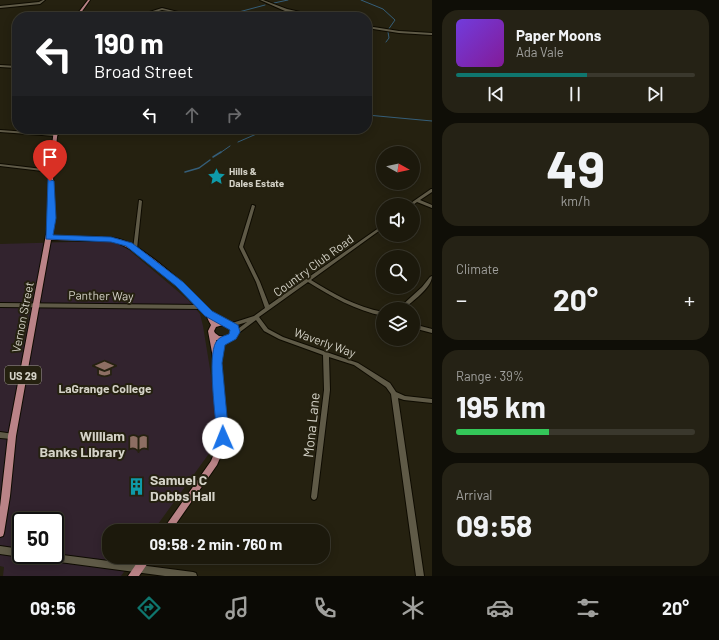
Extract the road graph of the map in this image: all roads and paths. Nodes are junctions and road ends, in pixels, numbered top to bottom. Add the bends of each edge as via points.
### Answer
1 (44, 0) edge
2 (86, 0) edge
3 (90, 0) edge
4 (261, 0) edge
5 (0, 7) edge
6 (80, 12) joint
7 (153, 12) edge
8 (177, 12) edge
9 (296, 12) edge
10 (372, 28) edge
11 (432, 34) edge
12 (0, 66) edge
13 (12, 68) edge
14 (0, 131) edge
15 (12, 132) edge
16 (42, 134) edge
17 (56, 135) joint
18 (0, 166) edge
19 (51, 171) junction
20 (432, 190) edge
21 (420, 198) edge
22 (140, 201) dead end
23 (420, 201) edge
24 (253, 206) dead end
25 (432, 207) edge
26 (376, 231) edge
27 (49, 238) junction
28 (135, 249) junction
29 (432, 278) edge
30 (309, 281) junction
31 (409, 302) edge
32 (0, 305) edge
33 (36, 305) junction
34 (202, 307) junction
35 (268, 309) junction
36 (376, 313) edge
37 (209, 314) junction
38 (255, 318) junction
39 (228, 324) junction
40 (214, 325) junction
41 (420, 328) edge
42 (432, 331) edge
43 (234, 334) junction
44 (213, 335) junction
45 (224, 339) junction
46 (326, 354) junction
47 (217, 363) junction
48 (394, 394) junction
49 (432, 401) edge
50 (0, 435) edge
51 (12, 436) junction
52 (314, 497) dead end
53 (171, 524) edge
54 (0, 533) edge
55 (0, 550) edge
56 (12, 552) edge
57 (64, 558) edge
58 (142, 564) edge
59 (139, 568) junction
60 (133, 576) edge
61 (193, 576) edge
62 (420, 576) edge

1 - 5 street via 40,3
2 - 6 main road
3 - 6 main road
4 - 9 street
7 - 8 street via 164,9
10 - 11 street
12 - 13 street
14 - 15 street
16 - 17 street
17 - 19 main road, Vernon Street / US 29
18 - 19 street
19 - 27 main road, Vernon Street / US 29 via 52,218
20 - 21 street
22 - 28 street
23 - 25 street
24 - 35 street via 241,247
26 - 30 street, Country Club Road
27 - 28 main road via 111,240 125,243
27 - 33 main road, Vernon Street / US 29
28 - 34 main road via 179,284
29 - 31 street
30 - 35 street, Country Club Road
30 - 36 street via 336,298
32 - 33 street, Panther Way
33 - 34 street, Panther Way
33 - 51 main road, Vernon Street / US 29
34 - 37 main road
35 - 38 street, Country Club Road
37 - 39 main road
37 - 40 main road
38 - 39 street, Country Club Road
38 - 43 street, Country Club Road
38 - 46 street, Waverly Way via 269,332
39 - 40 main road
39 - 43 main road via 234,328
40 - 44 main road via 211,331
41 - 42 street
43 - 45 main road
44 - 45 main road
44 - 47 main road
45 - 47 main road via 219,346
46 - 48 street, Waverly Way via 356,364 388,385
46 - 52 street, Mona Lane via 327,390
47 - 53 main road via 223,425 222,444 214,463
48 - 49 street via 404,398
48 - 62 street
50 - 51 street
51 - 54 main road, Vernon Street / US 29
55 - 56 street
57 - 59 street
58 - 59 main road
59 - 60 main road
59 - 61 street

